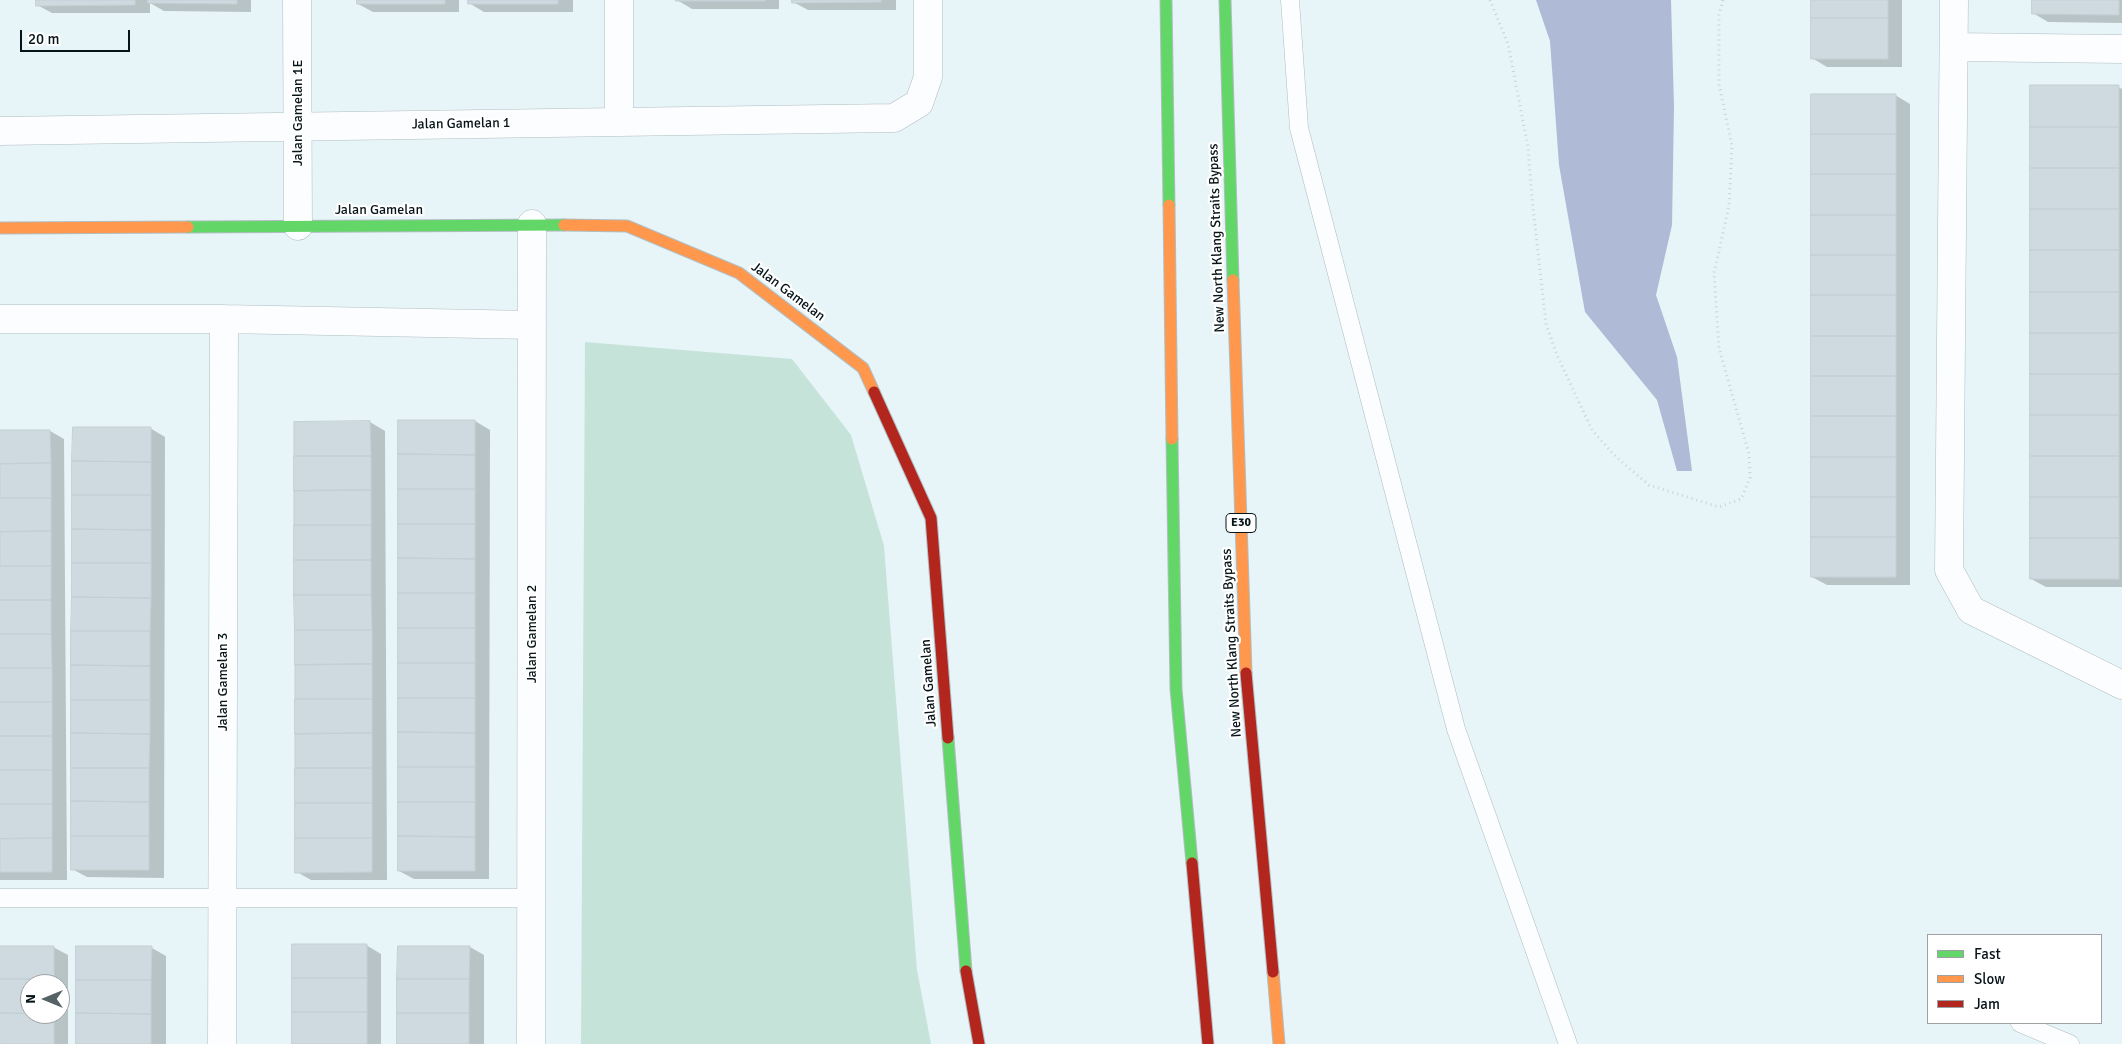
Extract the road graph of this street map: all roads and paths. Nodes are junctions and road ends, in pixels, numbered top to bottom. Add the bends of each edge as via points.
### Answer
1 (297, 0) edge
2 (619, 0) edge
3 (928, 0) edge
4 (1166, 0) edge
5 (1226, 0) edge
6 (1290, 0) edge
7 (1490, 0) edge
8 (1722, 0) edge
9 (1954, 0) edge
10 (1954, 47) junction
11 (2122, 50) edge
12 (619, 121) junction
13 (298, 128) junction
14 (0, 131) edge
15 (532, 224) junction
16 (298, 226) junction
17 (0, 228) edge
18 (0, 319) edge
19 (224, 319) junction
20 (532, 325) junction
21 (2122, 685) edge
22 (0, 898) edge
23 (223, 898) junction
24 (532, 898) junction
25 (2022, 1024) edge
26 (222, 1044) edge
27 (531, 1044) edge
28 (979, 1044) edge
29 (1208, 1044) edge
30 (1279, 1044) edge
31 (1568, 1044) edge
32 (2070, 1044) edge

1 - 13 street, Jalan Gamelan 1E
2 - 12 street
3 - 12 street, Jalan Gamelan 1 via 928,77 918,103 894,118
4 - 29 main road via 1176,688
5 - 30 main road, New North Klang Straits Bypass / E30 via 1245,664
6 - 31 lane via 1299,128 1456,729
7 - 8 path via 1508,44 1526,138 1546,324 1557,355 1592,430 1616,457 1649,486 1719,507 1741,499 1750,478 1749,454 1719,348 1714,272 1729,206 1732,146 1719,84
9 - 10 street
10 - 11 street
10 - 21 street via 1949,570 1971,610
12 - 13 street, Jalan Gamelan 1
13 - 14 street, Jalan Gamelan 1
13 - 16 street, Jalan Gamelan 1E
15 - 16 main road, Jalan Gamelan
15 - 20 street, Jalan Gamelan 2
15 - 28 main road, Jalan Gamelan via 627,226 739,272 863,368 931,518 965,966
16 - 17 main road, Jalan Gamelan
18 - 19 street
19 - 20 street
19 - 23 street, Jalan Gamelan 3
20 - 24 street, Jalan Gamelan 2
22 - 23 lane
23 - 24 lane
23 - 26 street, Jalan Gamelan 3
24 - 27 street, Jalan Gamelan 2
25 - 32 lane

